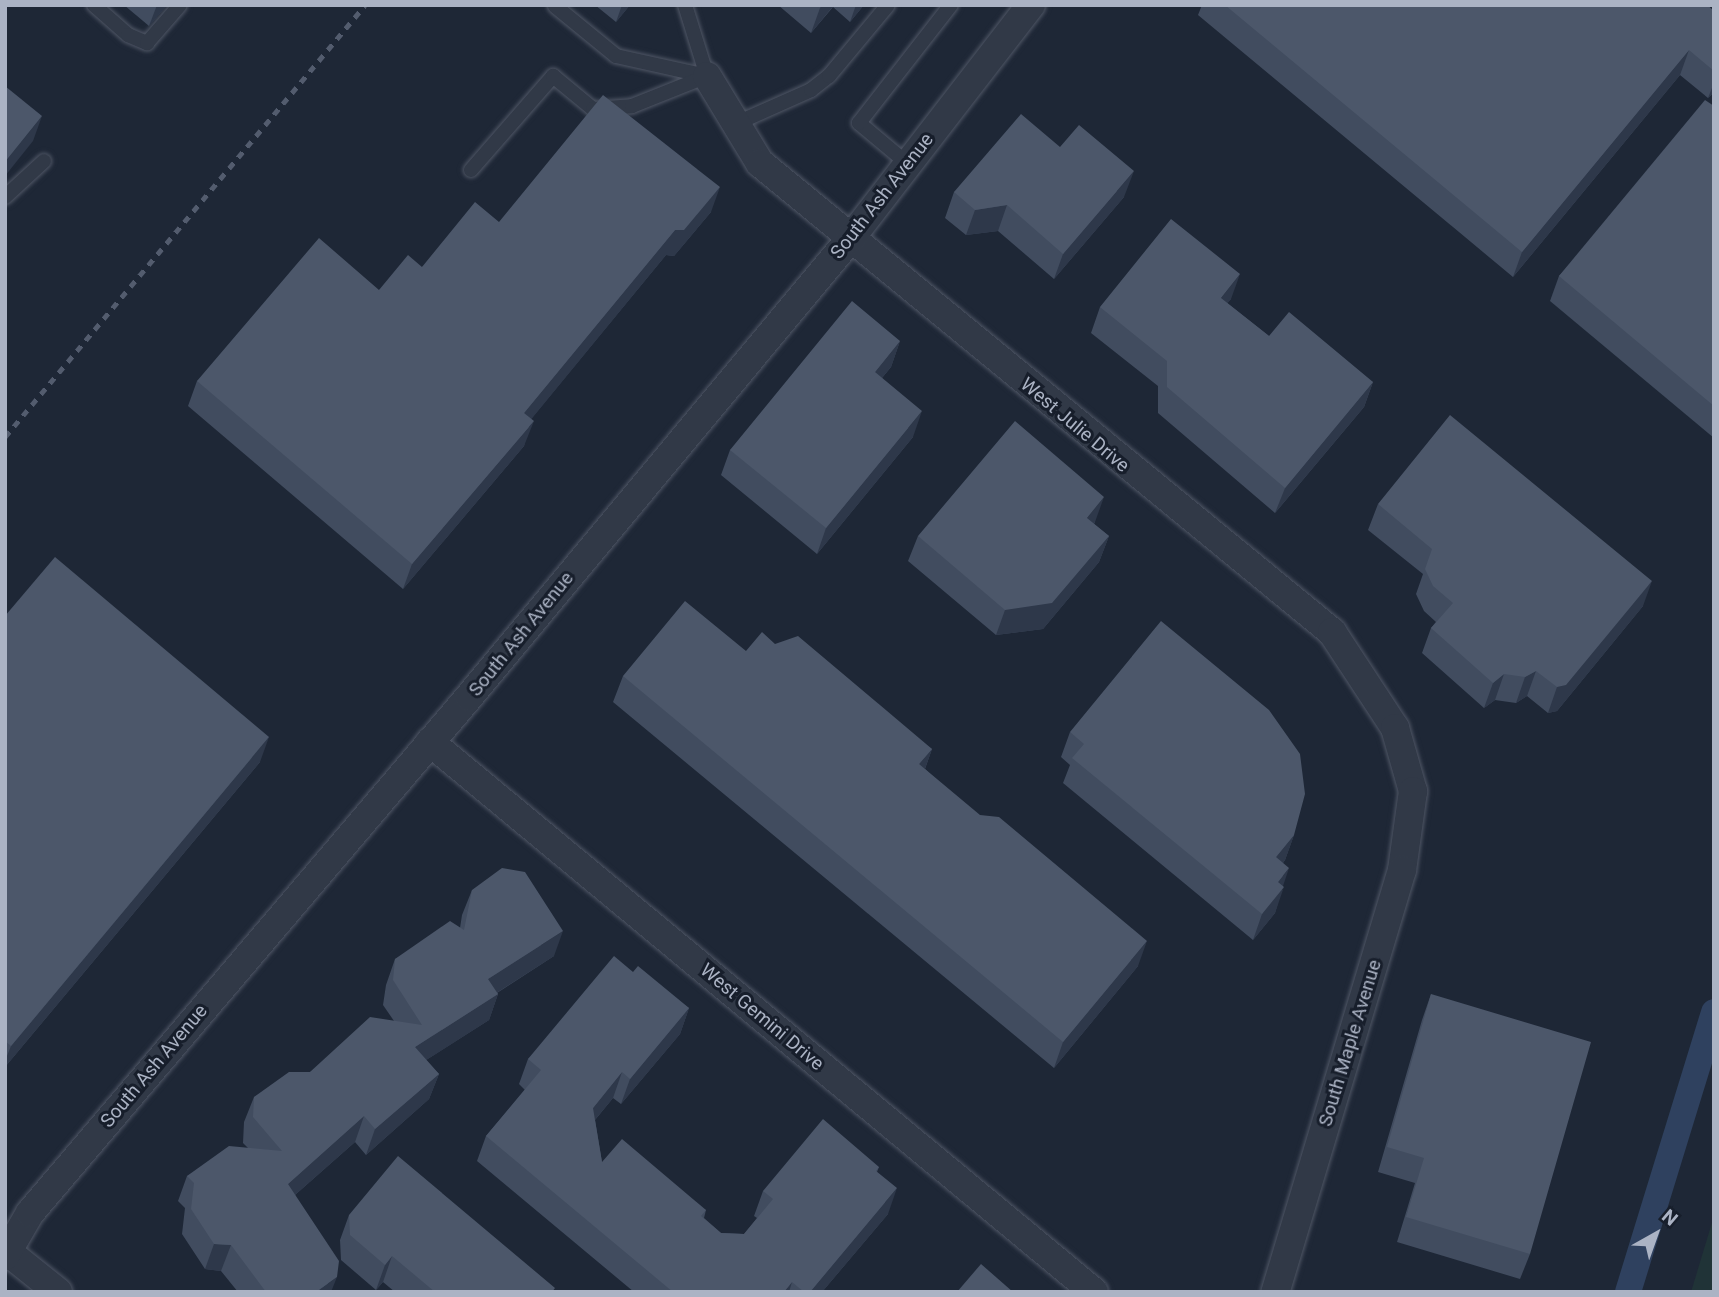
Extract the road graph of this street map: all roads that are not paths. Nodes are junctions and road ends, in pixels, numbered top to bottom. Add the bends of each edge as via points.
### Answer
1 (94, 5) edge
2 (180, 5) edge
3 (685, 5) edge
4 (888, 5) edge
5 (951, 5) edge
6 (1031, 5) edge
7 (555, 6) edge
8 (707, 76) junction
9 (737, 123) junction
10 (44, 161) dead end
11 (908, 164) junction
12 (471, 170) dead end
13 (5, 197) edge
14 (850, 239) junction
15 (430, 742) junction
16 (1413, 792) joint
17 (7, 1254) edge
18 (58, 1292) edge
19 (1094, 1292) edge
20 (1275, 1292) edge

1 - 2 lane via 128,35 147,43
3 - 8 lane
4 - 9 lane via 829,76 811,90
5 - 11 lane via 859,123
6 - 11 street, South Ash Avenue
7 - 8 lane via 615,56
8 - 9 street, West Julie Drive
8 - 12 lane via 632,106 593,109 553,76
9 - 14 street, West Julie Drive via 760,163
10 - 13 lane
11 - 14 street, South Ash Avenue
14 - 15 street, South Ash Avenue
14 - 16 street, West Julie Drive via 1332,632 1395,728
15 - 17 street, South Ash Avenue via 30,1213
15 - 19 street, West Gemini Drive
16 - 20 street, South Maple Avenue via 1402,870
17 - 18 street

